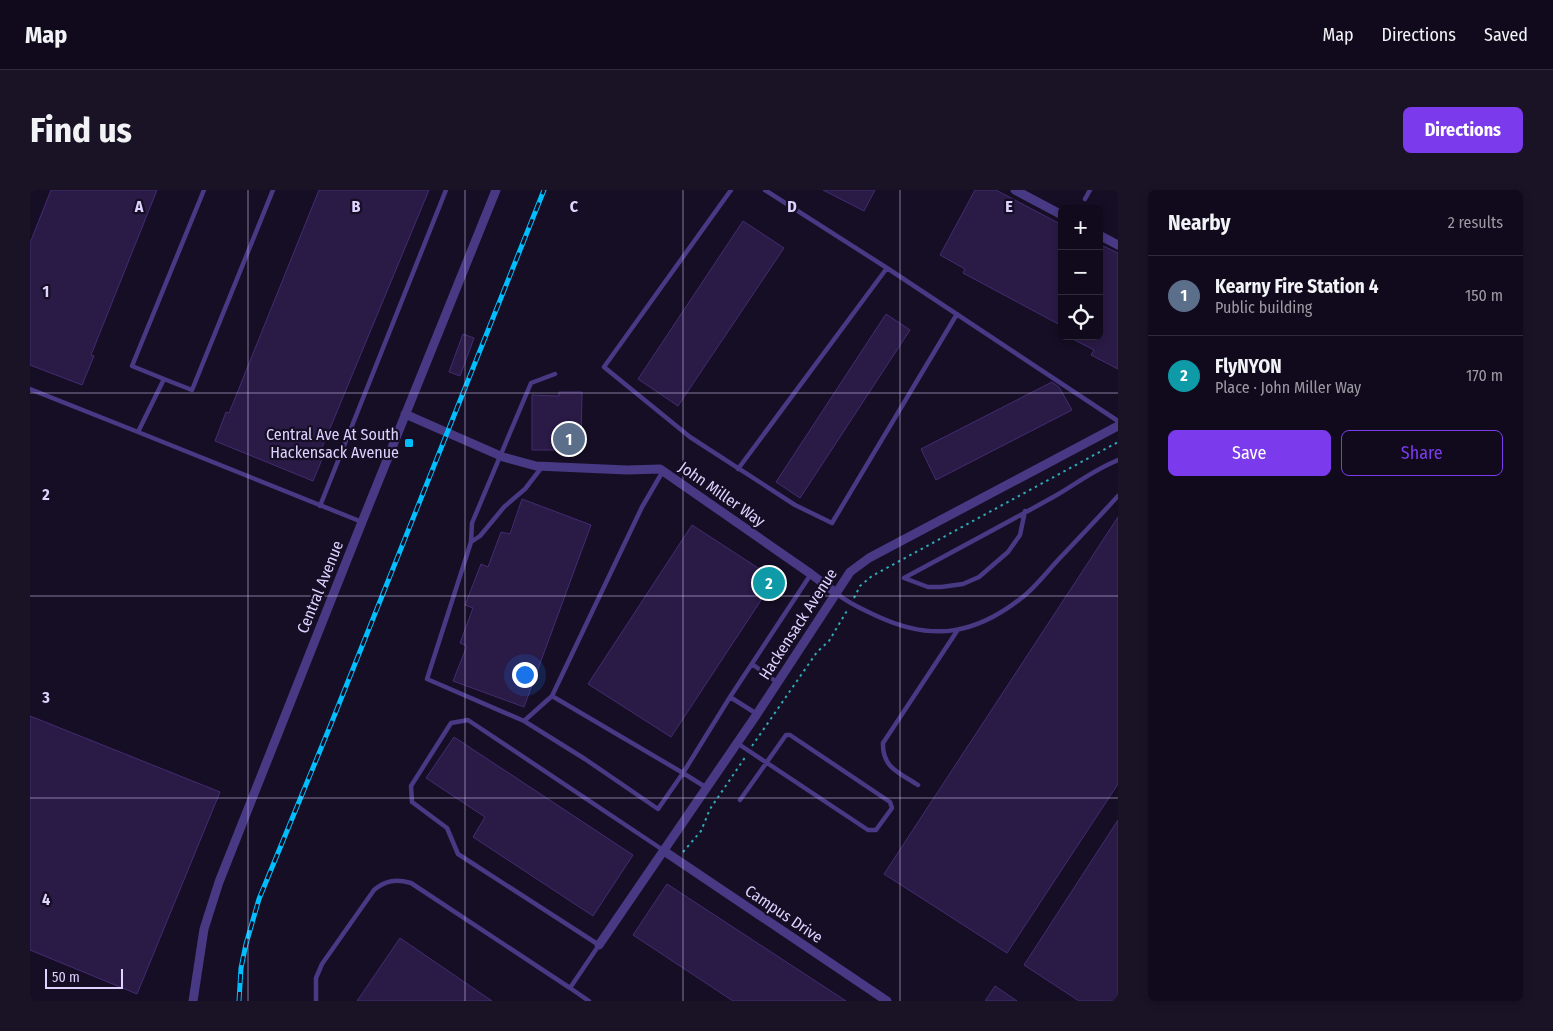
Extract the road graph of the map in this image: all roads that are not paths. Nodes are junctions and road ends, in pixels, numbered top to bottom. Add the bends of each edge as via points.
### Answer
1 (204, 190) edge
2 (273, 190) edge
3 (446, 190) edge
4 (496, 190) edge
5 (732, 190) edge
6 (765, 190) edge
7 (1015, 190) edge
8 (1090, 190) edge
9 (1085, 199) dead end
10 (1058, 213) edge
11 (1103, 237) edge
12 (1118, 245) edge
13 (887, 268) junction
14 (957, 314) junction
15 (555, 374) dead end
16 (164, 379) junction
17 (30, 389) edge
18 (405, 414) junction
19 (1118, 421) edge
20 (1118, 426) edge
21 (138, 432) junction
22 (500, 456) junction
23 (1118, 460) edge
24 (543, 466) junction
25 (738, 468) junction
26 (663, 471) junction
27 (1118, 496) edge
28 (320, 506) junction
29 (1025, 512) junction
30 (362, 522) junction
31 (471, 542) junction
32 (811, 574) junction
33 (836, 593) junction
34 (957, 631) junction
35 (752, 664) junction
36 (778, 683) junction
37 (552, 696) junction
38 (730, 697) junction
39 (757, 714) junction
40 (524, 721) junction
41 (738, 743) junction
42 (766, 762) junction
43 (683, 772) junction
44 (918, 785) dead end
45 (707, 788) junction
46 (740, 800) dead end
47 (664, 851) junction
48 (599, 945) junction
49 (570, 988) junction
50 (193, 1001) edge
51 (316, 1001) edge
52 (589, 1001) edge
53 (887, 1001) edge

1 - 16 lane via 132,366
2 - 16 lane via 192,390
3 - 28 lane
4 - 18 street, Central Avenue
5 - 25 lane via 604,367 690,438
6 - 13 lane
7 - 10 street
8 - 9 lane
11 - 12 street
13 - 14 lane
13 - 25 lane
14 - 19 lane
14 - 25 lane via 832,522 796,506
15 - 22 lane via 531,383
16 - 21 lane
17 - 21 lane
18 - 22 street, John Miller Way
18 - 30 street, Central Avenue
20 - 33 street, Hackensack Avenue via 869,558 850,572
21 - 28 lane
22 - 24 street, John Miller Way
22 - 31 lane via 472,523
23 - 29 lane
24 - 26 street, John Miller Way
24 - 31 lane via 525,489
26 - 32 street, John Miller Way
26 - 37 lane via 642,507
27 - 34 lane via 1025,596 980,625
28 - 30 lane
29 - 29 lane via 938,559 904,578 928,587 941,587 964,584 979,577 995,565 1020,536
30 - 50 street, Central Avenue via 219,882 204,929
31 - 40 lane via 427,679
32 - 33 street, John Miller Way
32 - 35 lane
33 - 34 lane via 845,601 898,626 933,632
33 - 36 street, Hackensack Avenue
34 - 44 lane via 883,743 888,765
35 - 36 lane
35 - 38 lane
36 - 39 street, Hackensack Avenue
37 - 40 lane
37 - 43 lane
38 - 39 lane
38 - 43 lane
39 - 41 street, Hackensack Avenue
40 - 43 lane via 585,758 658,809
41 - 42 lane
41 - 45 street, Hackensack Avenue
42 - 42 lane via 868,830 876,830 892,808 890,802 790,735 786,735
42 - 46 lane
43 - 45 lane
45 - 47 street, Hackensack Avenue
47 - 48 street, Hackensack Avenue
47 - 48 lane via 468,720 451,723 411,786 412,802 447,828 458,854
47 - 53 street, Campus Drive
48 - 49 lane
49 - 51 lane via 411,883 398,880 381,884 374,890 322,964 316,978
49 - 52 lane

